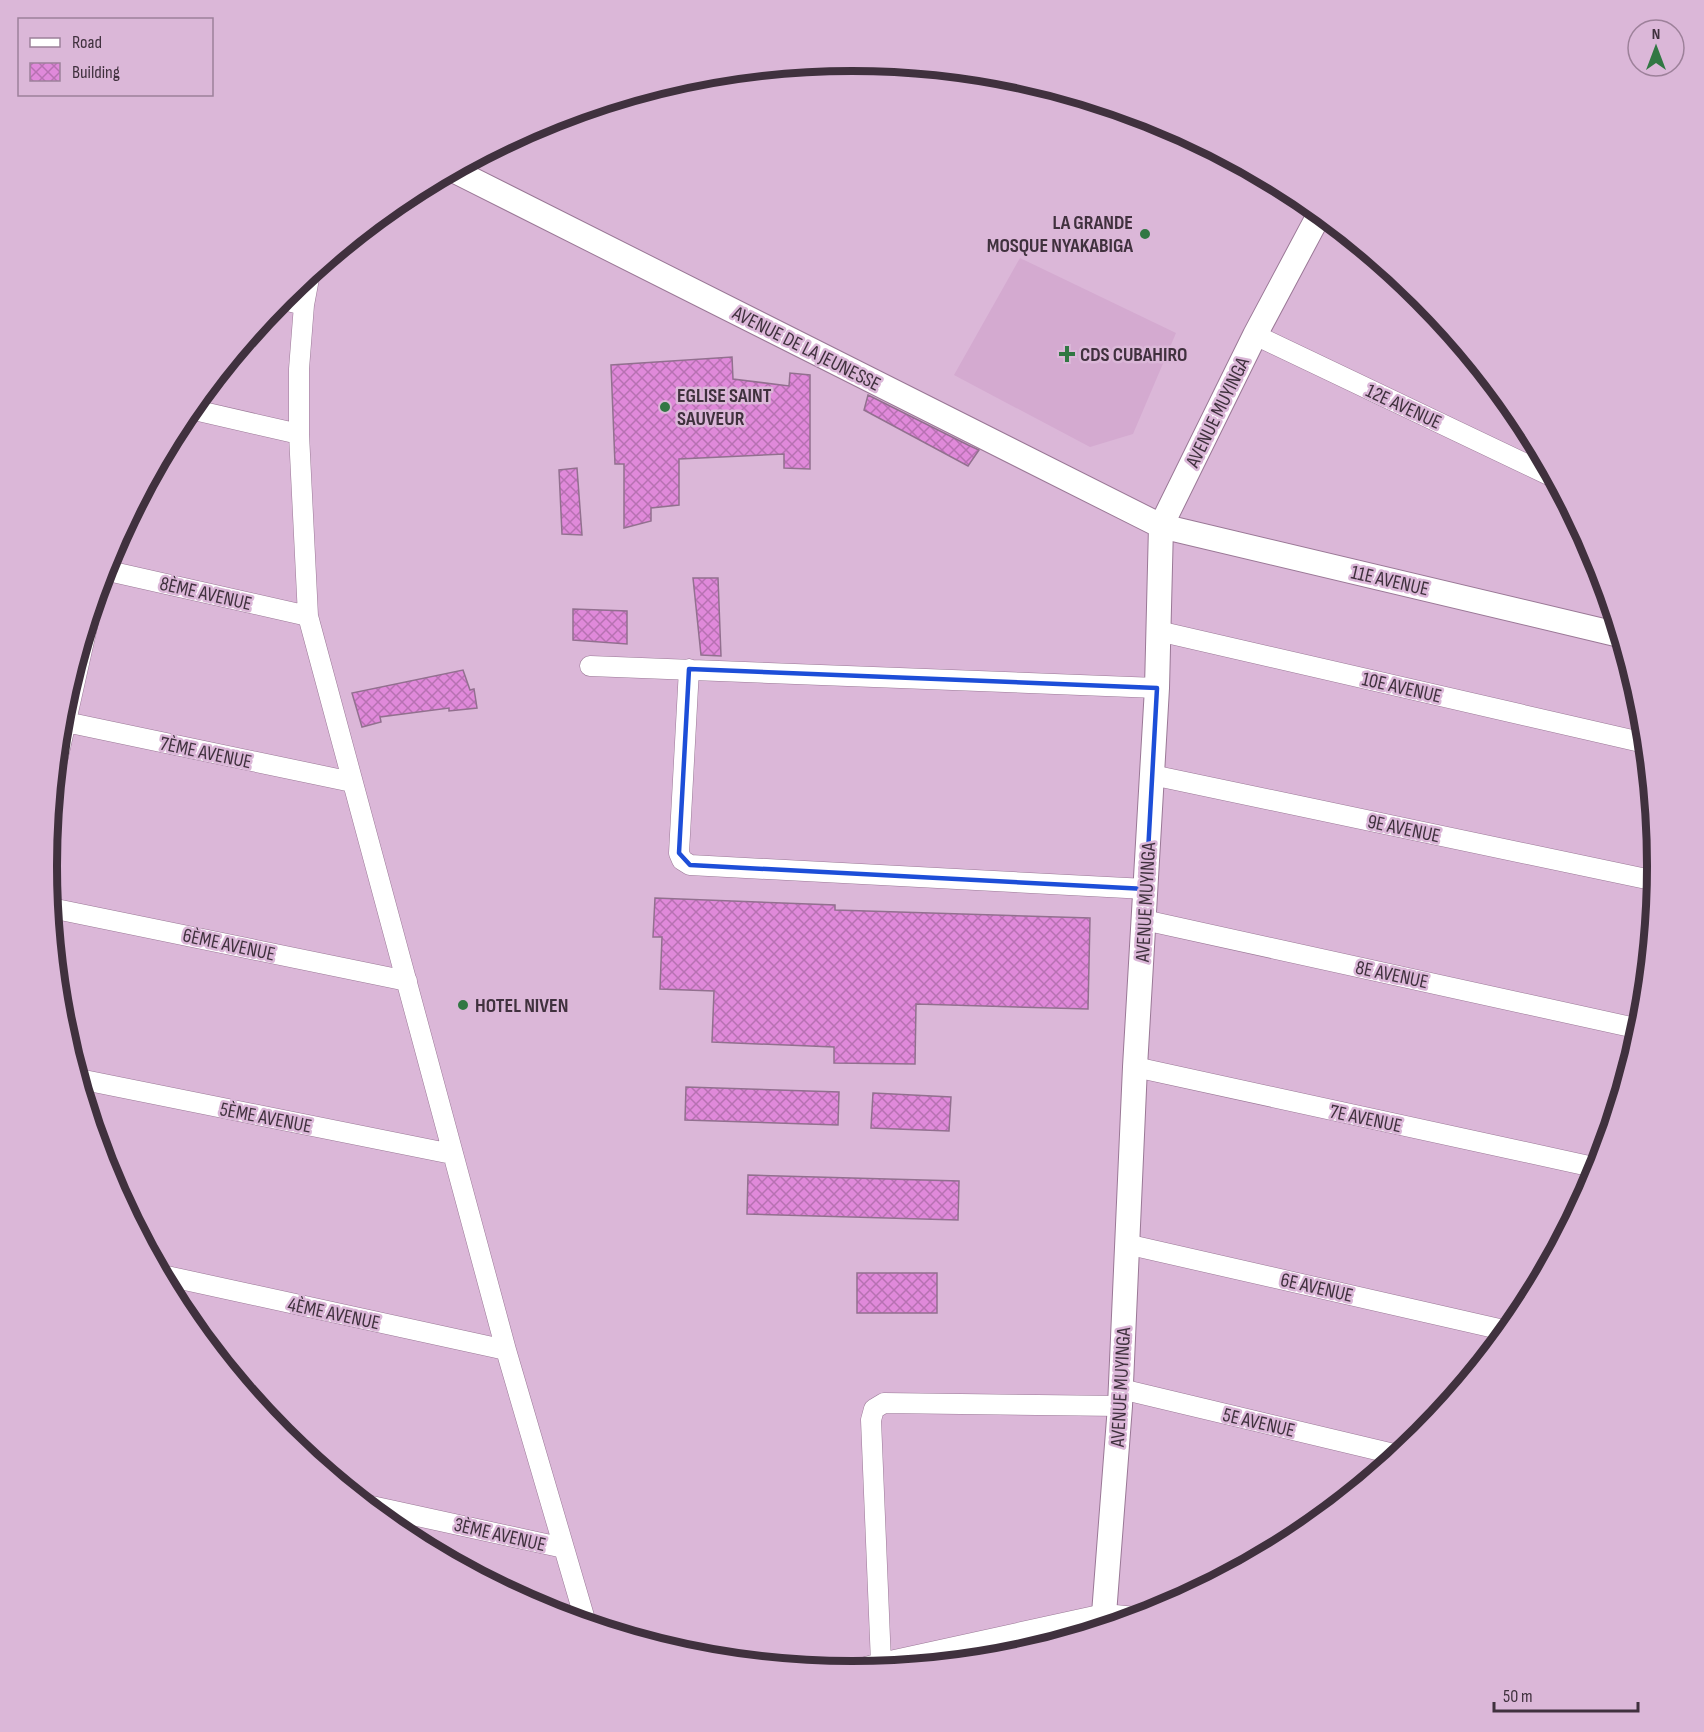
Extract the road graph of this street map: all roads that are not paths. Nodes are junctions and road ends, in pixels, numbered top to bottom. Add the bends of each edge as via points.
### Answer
1 (462, 174) edge
2 (1316, 221) edge
3 (307, 288) edge
4 (292, 302) edge
5 (304, 305) junction
6 (1255, 335) junction
7 (200, 411) edge
8 (299, 434) junction
9 (1541, 471) edge
10 (1161, 526) junction
11 (114, 572) edge
12 (308, 616) junction
13 (1158, 631) junction
14 (1612, 633) edge
15 (590, 666) dead end
16 (689, 669) junction
17 (1157, 688) junction
18 (70, 723) edge
19 (1637, 741) edge
20 (1152, 775) junction
21 (352, 782) junction
22 (1646, 879) edge
23 (1146, 889) junction
24 (59, 910) edge
25 (1144, 920) junction
26 (407, 981) junction
27 (1631, 1027) edge
28 (1135, 1067) junction
29 (87, 1081) edge
30 (452, 1154) junction
31 (1588, 1166) edge
32 (1126, 1244) junction
33 (172, 1277) edge
34 (1498, 1329) edge
35 (506, 1350) junction
36 (1121, 1398) junction
37 (1388, 1453) edge
38 (385, 1509) edge
39 (564, 1548) junction
40 (583, 1614) edge
41 (1103, 1621) edge
42 (1098, 1622) edge
43 (902, 1659) edge
44 (881, 1660) edge

1 - 10 street, AVENUE DE LA JEUNESSE
2 - 6 street, AVENUE MUYINGA
3 - 5 street
4 - 5 street
5 - 8 street
6 - 9 street, 12E AVENUE
6 - 10 street, AVENUE MUYINGA
7 - 8 street
8 - 12 street
10 - 13 street, AVENUE MUYINGA
10 - 14 street, 11E AVENUE
11 - 12 street, 8ÈME AVENUE
12 - 21 street
13 - 17 street, AVENUE MUYINGA
13 - 19 street, 10E AVENUE
15 - 16 street
16 - 17 street
16 - 23 street via 679,854 690,865
17 - 20 street, AVENUE MUYINGA
18 - 21 street, 7ÈME AVENUE
20 - 22 street, 9E AVENUE
20 - 23 street, AVENUE MUYINGA
21 - 26 street
23 - 25 street, AVENUE MUYINGA
24 - 26 street, 6ÈME AVENUE
25 - 27 street, 8E AVENUE
25 - 28 street, AVENUE MUYINGA
26 - 30 street
28 - 31 street, 7E AVENUE
28 - 32 street, AVENUE MUYINGA
29 - 30 street, 5ÈME AVENUE
30 - 35 street
32 - 34 street, 6E AVENUE
32 - 36 street, AVENUE MUYINGA
33 - 35 street, 4ÈME AVENUE
35 - 39 street
36 - 37 street, 5E AVENUE
36 - 41 street, AVENUE MUYINGA
36 - 44 street, 5E AVENUE via 884,1403 874,1409 871,1420
38 - 39 street, 3ÈME AVENUE
39 - 40 street
42 - 43 street

